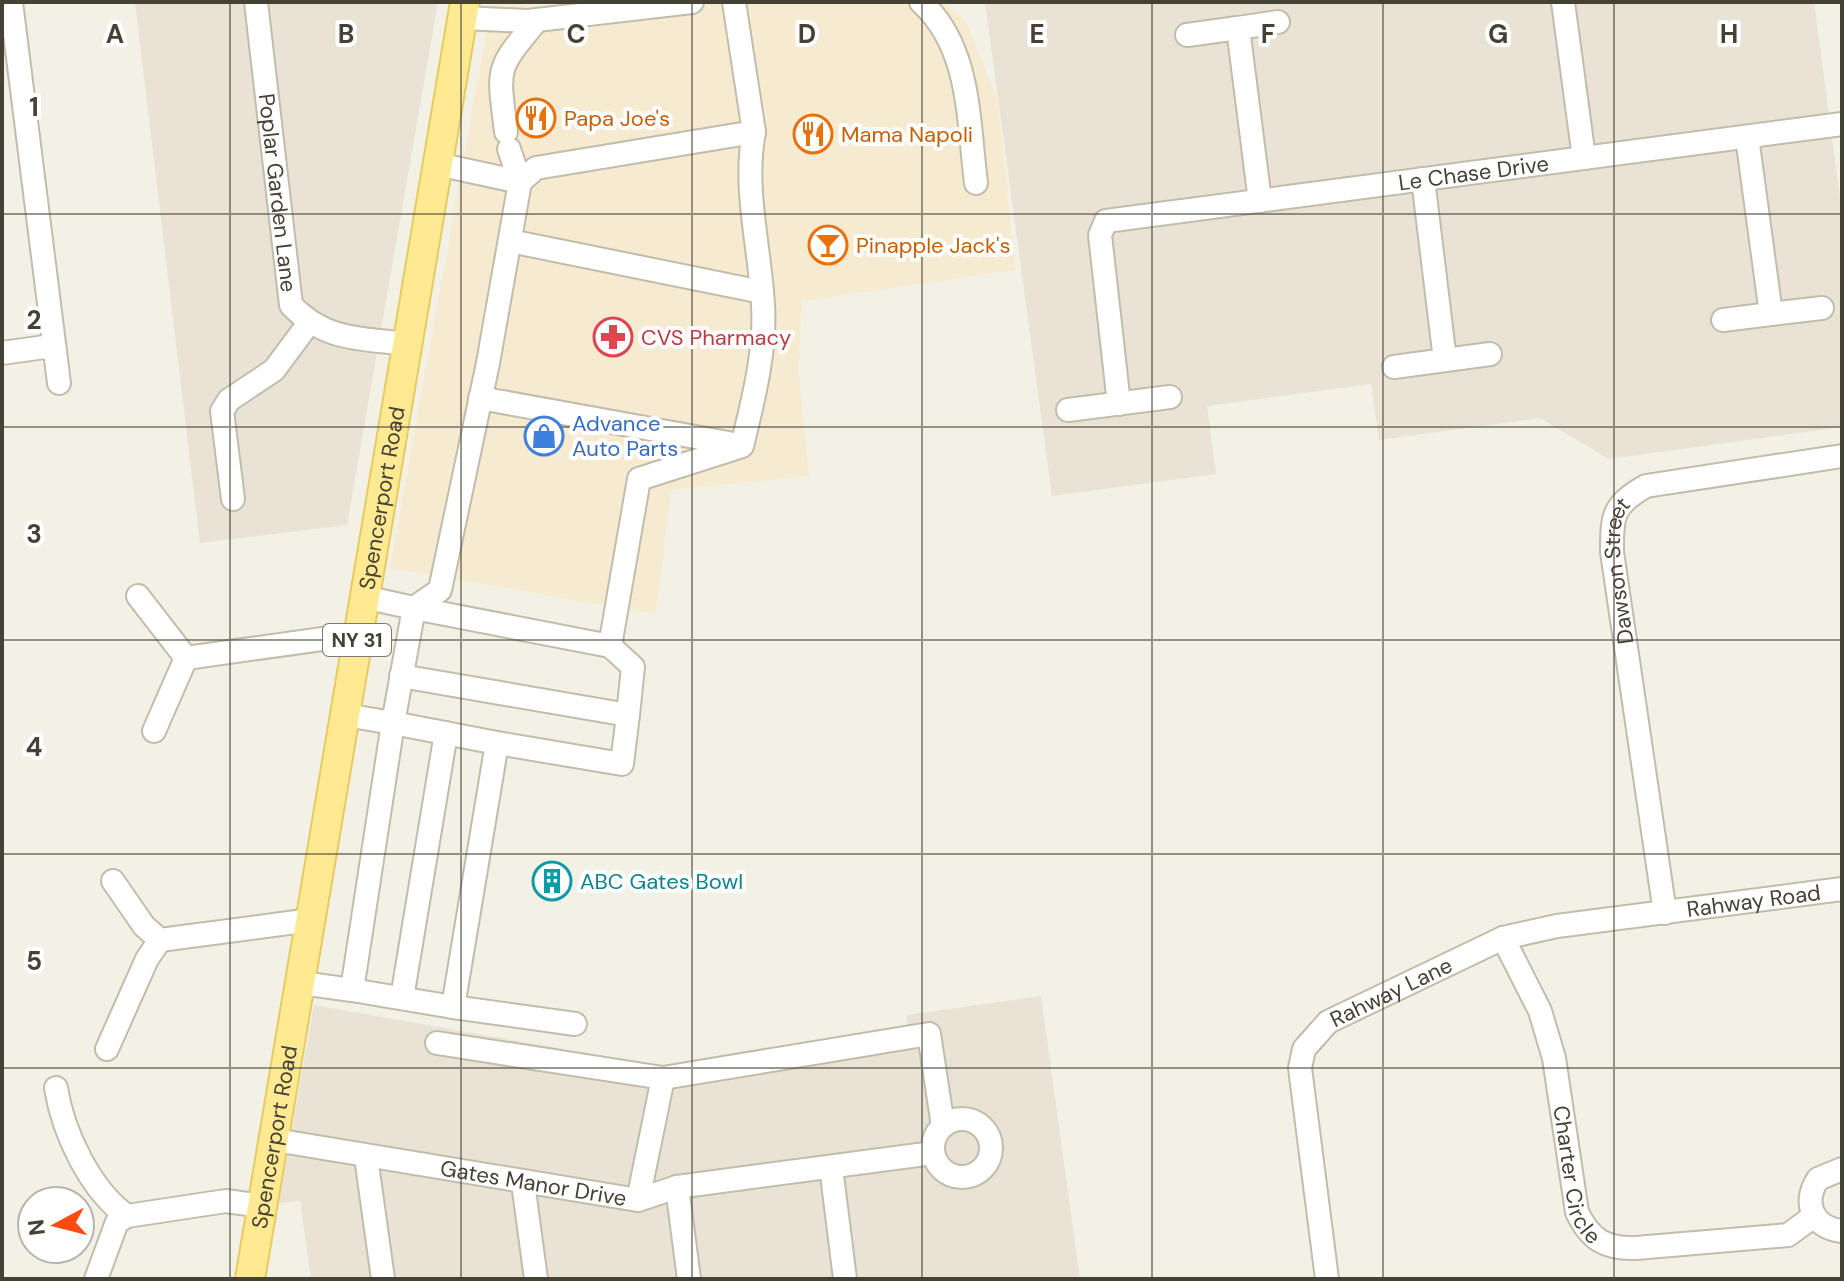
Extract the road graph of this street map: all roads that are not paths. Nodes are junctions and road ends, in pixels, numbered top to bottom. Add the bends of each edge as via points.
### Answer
1 (11, 2) edge
2 (256, 2) edge
3 (692, 2) edge
4 (734, 2) edge
5 (921, 2) edge
6 (1563, 2) edge
7 (464, 10) edge
8 (537, 20) junction
9 (1278, 22) dead end
10 (1238, 28) junction
11 (1187, 35) dead end
12 (1842, 124) edge
13 (754, 132) junction
14 (1747, 137) junction
15 (1584, 158) junction
16 (437, 164) junction
17 (1423, 179) junction
18 (520, 182) junction
19 (976, 183) dead end
20 (1260, 201) junction
21 (510, 241) junction
22 (762, 292) junction
23 (1822, 308) dead end
24 (1771, 314) junction
25 (1723, 320) dead end
26 (309, 323) junction
27 (407, 344) junction
28 (52, 346) junction
29 (2, 353) edge
30 (1490, 354) dead end
31 (1445, 360) junction
32 (1394, 367) dead end
33 (59, 383) dead end
34 (1170, 397) dead end
35 (480, 398) junction
36 (1119, 404) junction
37 (1068, 410) dead end
38 (742, 446) junction
39 (1842, 456) edge
40 (233, 499) dead end
41 (138, 596) dead end
42 (364, 597) junction
43 (414, 608) junction
44 (358, 634) junction
45 (610, 646) junction
46 (186, 658) junction
47 (401, 676) junction
48 (345, 715) junction
49 (628, 715) junction
50 (393, 723) junction
51 (154, 731) dead end
52 (446, 733) junction
53 (497, 743) junction
54 (113, 881) dead end
55 (1842, 889) edge
56 (1665, 913) junction
57 (311, 920) junction
58 (1503, 938) junction
59 (160, 940) junction
60 (301, 983) junction
61 (352, 990) junction
62 (402, 998) junction
63 (453, 1007) junction
64 (575, 1024) dead end
65 (437, 1043) dead end
66 (107, 1049) dead end
67 (663, 1078) junction
68 (56, 1088) dead end
69 (943, 1126) junction
70 (275, 1140) junction
71 (933, 1153) junction
72 (366, 1157) junction
73 (831, 1167) junction
74 (1842, 1169) edge
75 (523, 1183) junction
76 (677, 1187) junction
77 (638, 1200) junction
78 (263, 1206) junction
79 (127, 1216) junction
80 (1814, 1216) junction
81 (1842, 1231) edge
82 (96, 1279) edge
83 (250, 1279) edge
84 (383, 1279) edge
85 (536, 1279) edge
86 (689, 1279) edge
87 (845, 1279) edge
88 (1327, 1279) edge

1 - 28 street
2 - 26 street, Poplar Garden Lane via 291,305
3 - 8 street
4 - 13 street
5 - 19 street via 955,47
6 - 15 street
7 - 8 street
7 - 16 main road, Spencerport Road / NY 31
8 - 18 street via 502,63 499,77
9 - 10 street
10 - 11 street
10 - 20 street
12 - 14 street, Le Chase Drive
13 - 18 street via 536,168
13 - 22 street via 749,159
14 - 15 street, Le Chase Drive
14 - 24 street
15 - 17 street, Le Chase Drive
16 - 18 street
16 - 27 main road, Spencerport Road / NY 31
17 - 20 street, Le Chase Drive
17 - 31 street
18 - 21 street
20 - 36 street, Le Chase Drive via 1106,221 1100,235
21 - 22 street
21 - 35 street
22 - 38 street via 754,395
23 - 24 street
24 - 25 street
26 - 27 street via 331,334
26 - 40 street via 274,370 229,400 222,411
27 - 42 main road, Spencerport Road / NY 31
28 - 29 street
28 - 33 street
30 - 31 street
31 - 32 street
34 - 36 street
35 - 38 street
35 - 43 street via 440,590
36 - 37 street
38 - 45 street via 639,479
39 - 56 street, Dawson Street via 1646,486 1620,501 1612,523 1612,552
41 - 46 street
42 - 43 street
42 - 44 main road, Spencerport Road / NY 31
43 - 45 street
43 - 47 street
44 - 46 street
44 - 48 main road, Spencerport Road / NY 31
45 - 49 street via 633,667
46 - 51 street
47 - 49 street
47 - 50 street
48 - 50 street
48 - 57 main road, Spencerport Road / NY 31
49 - 53 street via 622,764
50 - 52 street
50 - 61 street
52 - 53 street
52 - 62 street
53 - 63 street
54 - 59 street
55 - 56 street, Rahway Road
56 - 58 street, Rahway Lane
57 - 59 street
57 - 60 main road, Spencerport Road / NY 31
58 - 80 street, Charter Circle via 1540,1011 1554,1058 1577,1212 1598,1242 1636,1248 1788,1235
58 - 88 street, Rahway Lane via 1345,1012 1304,1049 1300,1093
59 - 66 street
60 - 61 street
60 - 70 main road, Spencerport Road / NY 31
61 - 62 street
62 - 63 street
63 - 64 street
65 - 67 street
67 - 69 street via 929,1034
67 - 77 street
68 - 79 street via 72,1145
69 - 71 street
69 - 71 street via 962,1119 980,1125 991,1142 989,1160 977,1174 959,1178 942,1170
70 - 72 street, Gates Manor Drive
70 - 78 main road, Spencerport Road / NY 31
71 - 73 street, Gates Manor Drive
72 - 75 street, Gates Manor Drive
72 - 84 street
73 - 76 street, Gates Manor Drive
73 - 87 street
74 - 80 street via 1827,1172 1812,1188
75 - 77 street, Gates Manor Drive
75 - 85 street
76 - 77 street, Gates Manor Drive
76 - 86 street
78 - 79 street via 226,1201
78 - 83 main road, Spencerport Road / NY 31
79 - 82 street via 117,1222
80 - 81 street via 1829,1229

